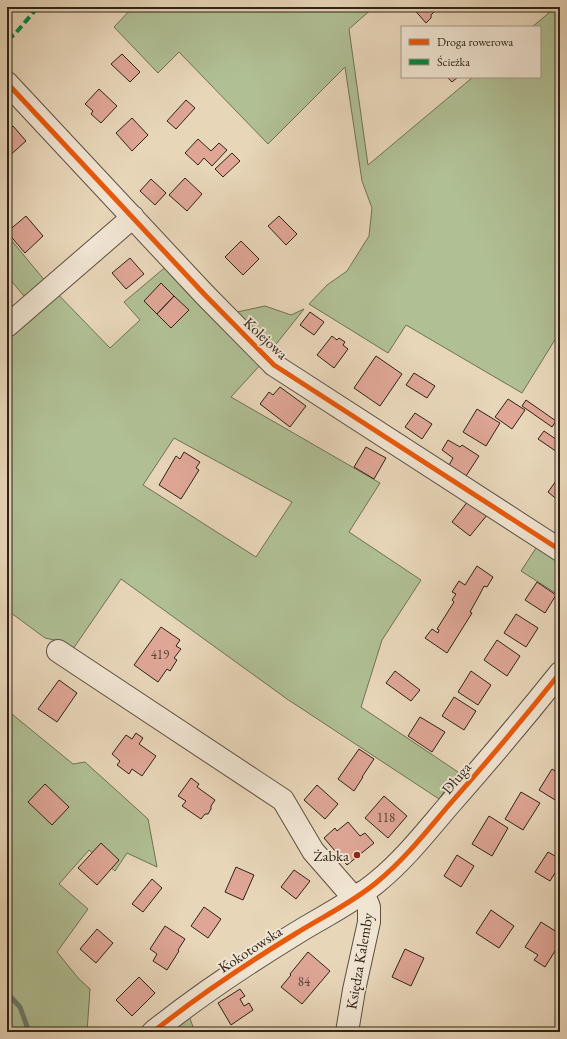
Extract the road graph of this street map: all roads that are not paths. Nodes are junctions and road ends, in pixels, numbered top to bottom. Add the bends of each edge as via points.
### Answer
1 (7, 83) edge
2 (133, 217) junction
3 (7, 326) edge
4 (560, 550) edge
5 (58, 651) dead end
6 (560, 673) edge
7 (358, 895) junction
8 (153, 1032) edge
9 (347, 1032) edge

1 - 2 street, Kolejowa
2 - 3 street
2 - 4 street, Kolejowa via 274,365
5 - 7 street via 283,800 313,851
6 - 7 street, Długa via 403,858 376,883
7 - 8 street, Kokotowska via 221,982
7 - 9 street, Księdza Kalemby via 369,907 369,918

